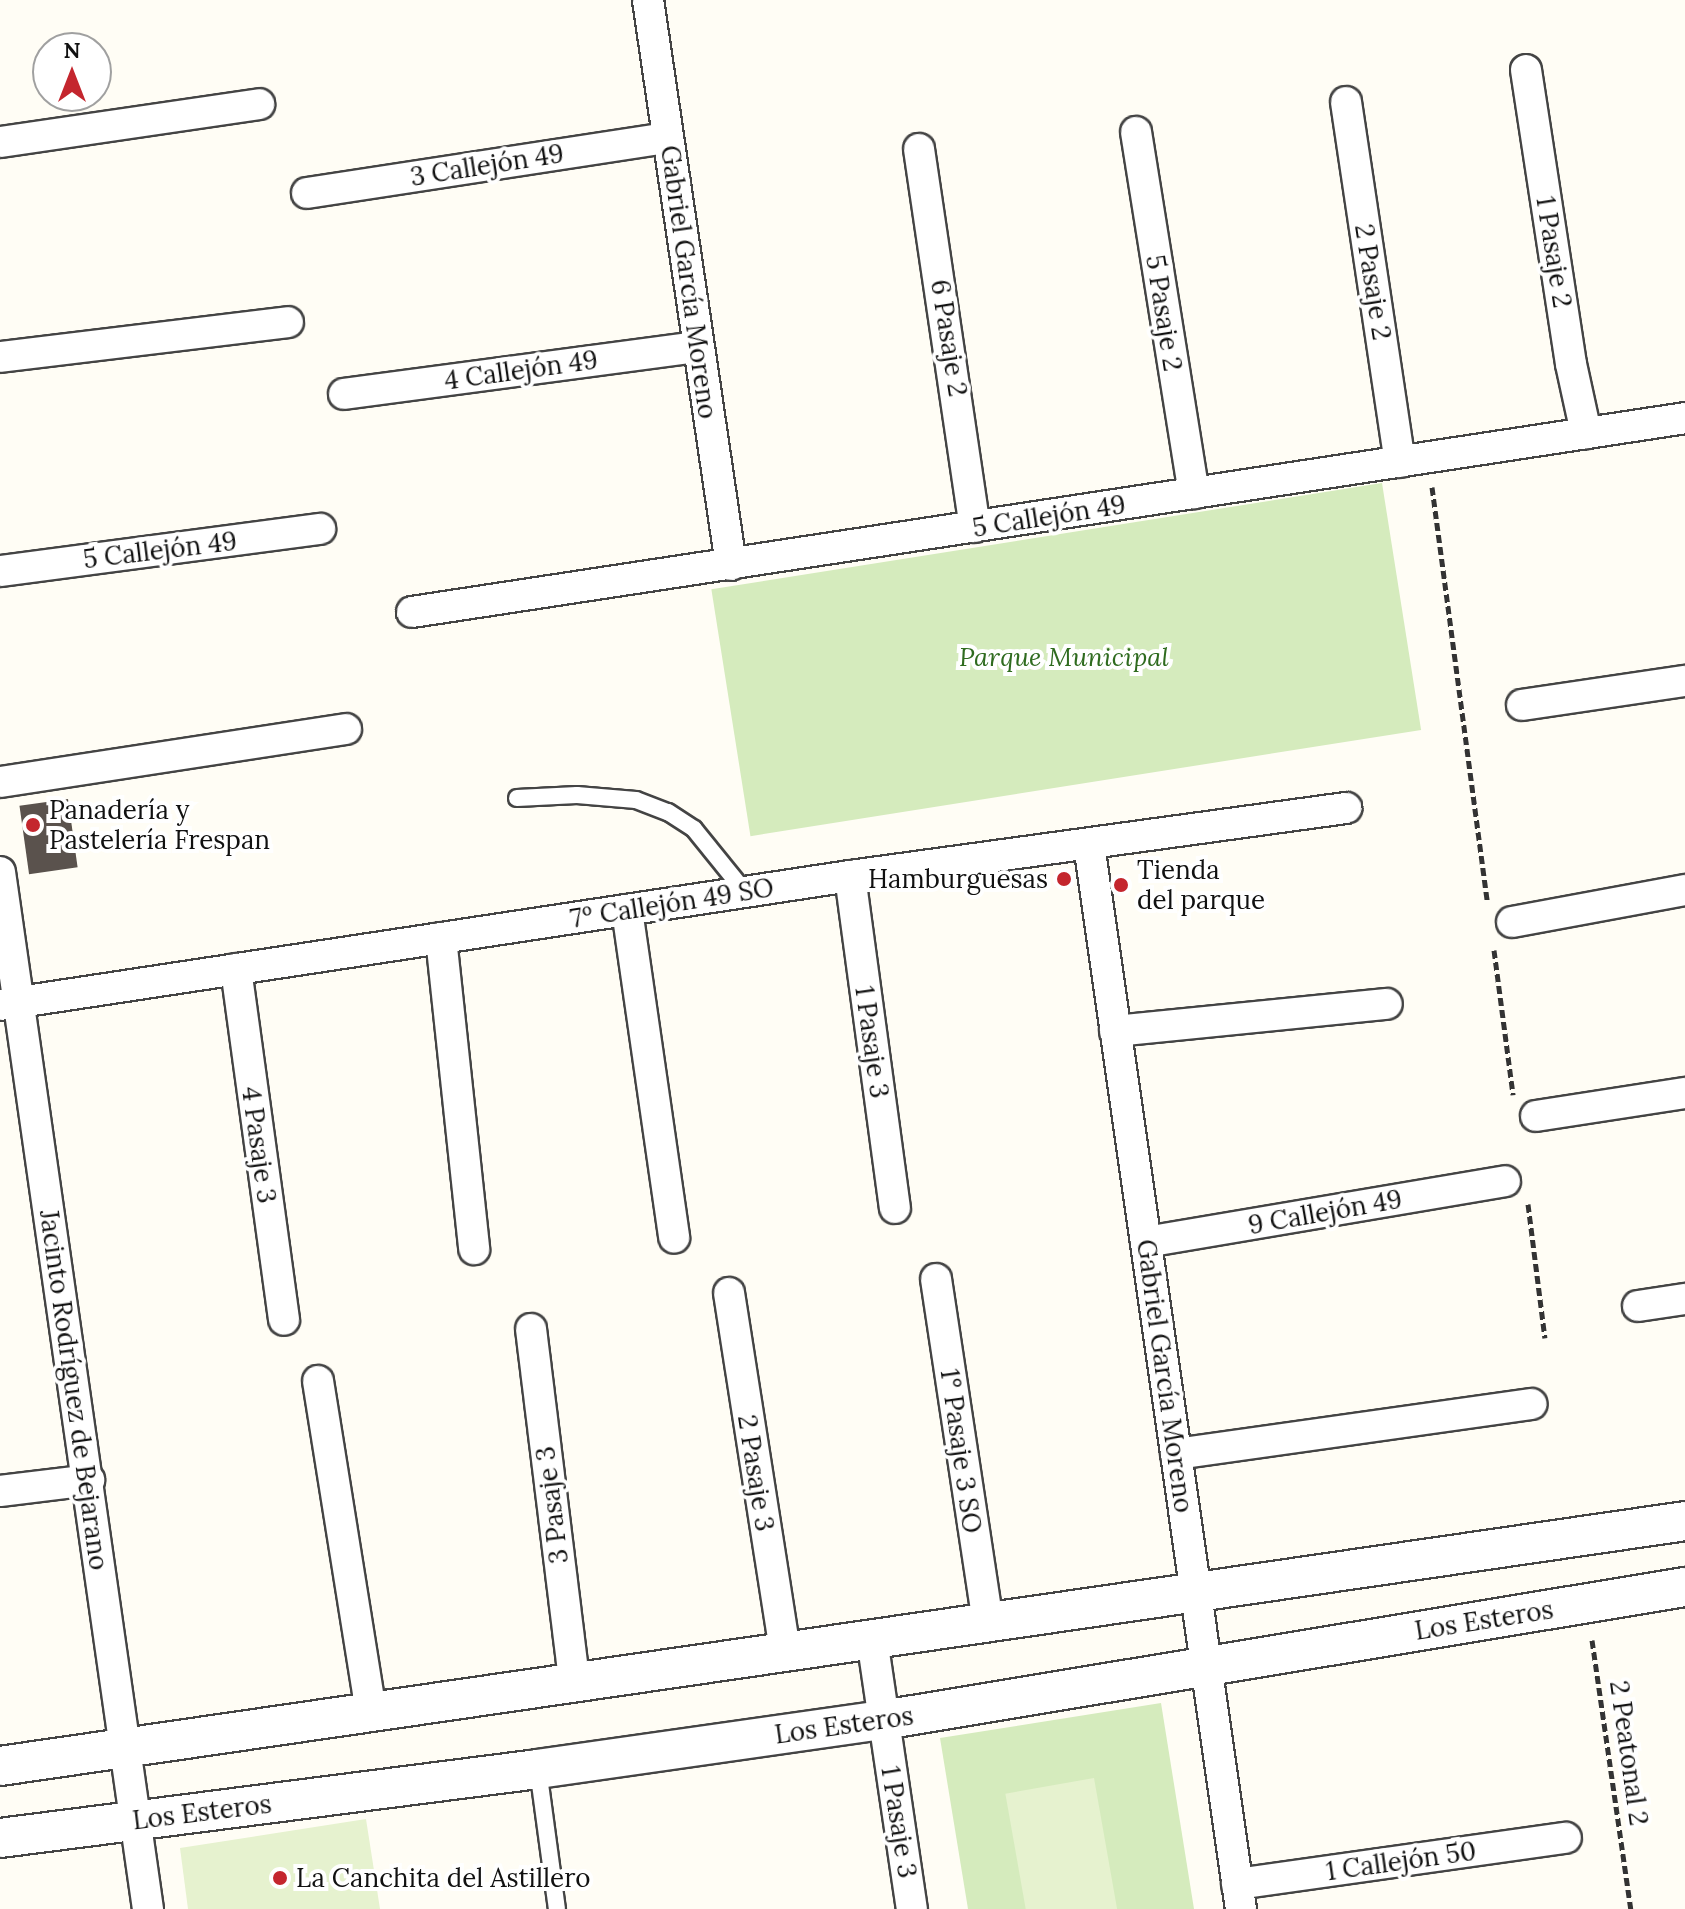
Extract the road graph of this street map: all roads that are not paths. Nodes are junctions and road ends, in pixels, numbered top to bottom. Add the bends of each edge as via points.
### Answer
1 (648, 0) edge
2 (1526, 70) dead end
3 (1346, 102) dead end
4 (259, 104) dead end
5 (1136, 132) dead end
6 (668, 138) junction
7 (0, 142) edge
8 (919, 149) dead end
9 (307, 193) dead end
10 (288, 322) dead end
11 (698, 347) junction
12 (0, 357) edge
13 (344, 394) dead end
14 (1685, 418) edge
15 (1586, 433) junction
16 (1400, 462) junction
17 (1194, 493) junction
18 (975, 527) junction
19 (320, 529) dead end
20 (731, 565) junction
21 (0, 571) edge
22 (412, 612) dead end
23 (1685, 681) edge
24 (1522, 705) dead end
25 (346, 729) dead end
26 (0, 782) edge
27 (517, 798) dead end
28 (1346, 808) dead end
29 (1089, 844) junction
30 (0, 872) edge
31 (850, 876) junction
32 (1685, 890) edge
33 (745, 892) junction
34 (627, 910) junction
35 (1512, 922) dead end
36 (441, 938) junction
37 (236, 969) junction
38 (8, 1004) edge
39 (1387, 1004) dead end
40 (1115, 1031) junction
41 (1685, 1093) edge
42 (1536, 1116) dead end
43 (1505, 1181) dead end
44 (895, 1208) dead end
45 (674, 1238) dead end
46 (1146, 1242) junction
47 (474, 1249) dead end
48 (936, 1279) dead end
49 (729, 1293) dead end
50 (1685, 1299) edge
51 (1638, 1306) dead end
52 (284, 1320) dead end
53 (531, 1329) dead end
54 (318, 1381) dead end
55 (1532, 1404) dead end
56 (1176, 1454) junction
57 (89, 1480) junction
58 (0, 1491) edge
59 (1685, 1521) edge
60 (1685, 1587) edge
61 (1195, 1592) junction
62 (988, 1622) junction
63 (872, 1639) junction
64 (785, 1652) junction
65 (1206, 1665) junction
66 (574, 1681) junction
67 (371, 1711) junction
68 (883, 1720) junction
69 (125, 1747) junction
70 (0, 1766) edge
71 (538, 1769) junction
72 (135, 1820) junction
73 (0, 1838) edge
74 (1566, 1838) dead end
75 (1239, 1896) edge
76 (148, 1909) edge
77 (557, 1909) edge
78 (912, 1909) edge

1 - 6 street, Gabriel García Moreno
2 - 15 street, 1 Pasaje 2
3 - 16 street, 2 Pasaje 2
4 - 7 street
5 - 17 street, 5 Pasaje 2
6 - 9 street, 3 Callejón 49
6 - 11 street, Gabriel García Moreno
8 - 18 street, 6 Pasaje 2
10 - 12 street
11 - 13 street, 4 Callejón 49
11 - 20 street, Gabriel García Moreno
14 - 15 street, 5 Callejón 49
15 - 16 street, 5 Callejón 49
16 - 17 street, 5 Callejón 49
17 - 18 street, 5 Callejón 49
18 - 20 street, 5 Callejón 49
19 - 21 street, 5 Callejón 49
20 - 22 street, 5 Callejón 49
23 - 24 street
25 - 26 street
27 - 33 lane via 577,795 636,800 668,812 694,829
28 - 29 street, 7º Callejón 49 SO
29 - 31 street, 7º Callejón 49 SO
29 - 40 street, Gabriel García Moreno
30 - 38 street, Jacinto Rodríguez de Bejarano
31 - 33 street, 7º Callejón 49 SO
31 - 44 street, 1 Pasaje 3
32 - 35 street
33 - 34 street, 7º Callejón 49 SO
34 - 36 street, 7º Callejón 49 SO
34 - 45 street
36 - 37 street, 7º Callejón 49 SO
36 - 47 street
37 - 38 street, 7º Callejón 49 SO
37 - 52 street, 4 Pasaje 3
38 - 57 street, Jacinto Rodríguez de Bejarano
39 - 40 street
40 - 46 street, Gabriel García Moreno
41 - 42 street
43 - 46 street, 9 Callejón 49
46 - 56 street, Gabriel García Moreno
48 - 62 street, 1° Pasaje 3 SO
49 - 64 street, 2 Pasaje 3
50 - 51 street
53 - 66 street, 3 Pasaje 3
54 - 67 street
55 - 56 street
56 - 61 street, Gabriel García Moreno
57 - 58 street
57 - 69 street, Jacinto Rodríguez de Bejarano
59 - 61 street
60 - 65 street, Los Esteros
61 - 62 street
61 - 65 street, Gabriel García Moreno
62 - 63 street
63 - 64 street
63 - 68 street, 1 Pasaje 3
64 - 66 street
65 - 68 street, Los Esteros
65 - 75 street, Gabriel García Moreno
66 - 67 street
67 - 69 street
68 - 71 street, Los Esteros
68 - 78 street, 1 Pasaje 3
69 - 70 street
69 - 72 street, Jacinto Rodríguez de Bejarano
71 - 72 street, Los Esteros
71 - 77 lane
72 - 73 street, Los Esteros
72 - 76 street, Jacinto Rodríguez de Bejarano
74 - 75 street, 1 Callejón 50

